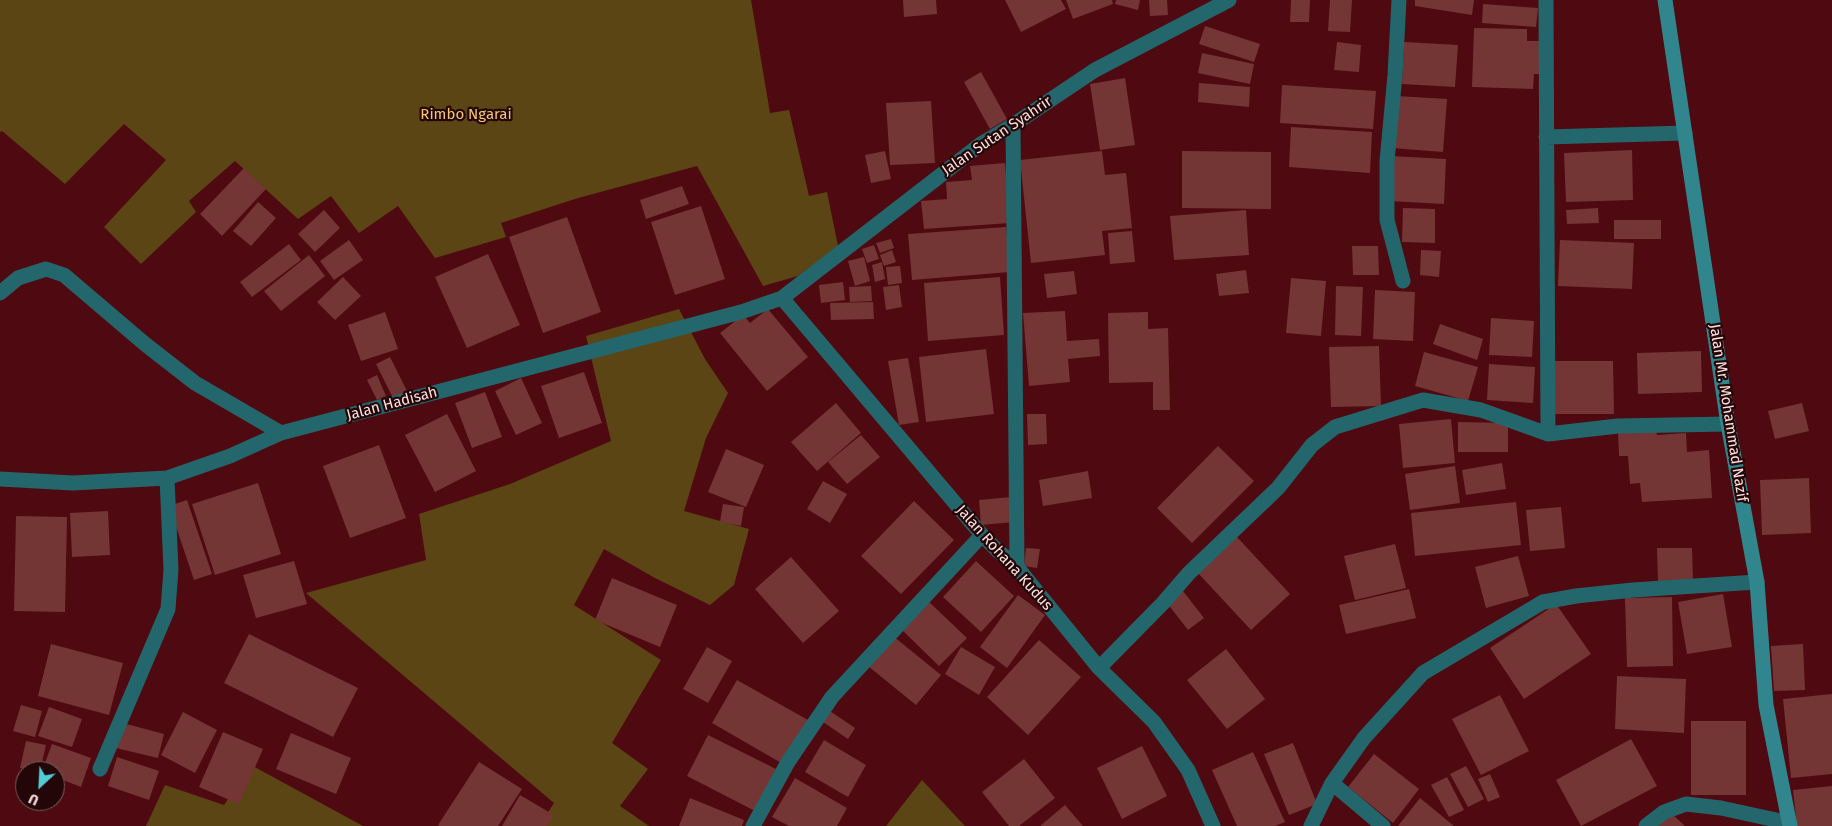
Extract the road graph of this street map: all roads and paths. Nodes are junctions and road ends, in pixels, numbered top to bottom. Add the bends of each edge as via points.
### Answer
1 (1229, 0) edge
2 (1399, 0) edge
3 (1546, 0) edge
4 (1665, 0) edge
5 (1013, 125) junction
6 (1685, 133) junction
7 (1546, 137) junction
8 (1403, 281) dead end
9 (0, 293) edge
10 (782, 298) junction
11 (1728, 424) junction
12 (281, 433) junction
13 (1548, 434) junction
14 (167, 478) junction
15 (0, 479) edge
16 (982, 535) junction
17 (1017, 567) junction
18 (1757, 582) junction
19 (1099, 668) junction
20 (100, 769) dead end
21 (1332, 783) junction
22 (1790, 824) edge
23 (753, 826) edge
24 (1212, 826) edge
25 (1311, 826) edge
26 (1383, 826) edge
27 (1646, 826) edge

1 - 5 street, Jalan Sutan Syahrir via 1095,70
2 - 8 street via 1387,161 1387,220
3 - 7 street
4 - 6 street, Jalan Mr. Mohammad Nazif
5 - 10 street, Jalan Sutan Syahrir via 981,144
5 - 17 street
6 - 7 street
6 - 11 street, Jalan Mr. Mohammad Nazif
7 - 13 street
9 - 12 street via 18,278 46,269 64,275 195,383
10 - 12 street, Jalan Hadisah via 741,312
10 - 16 street, Jalan Rohana Kudus
11 - 13 street via 1618,426
11 - 18 street, Jalan Mr. Mohammad Nazif
12 - 14 street, Jalan Hadisah via 230,456
13 - 19 street via 1481,410 1423,400 1335,427 1312,445 1278,488 1189,573
14 - 15 street, Jalan Hadisah via 73,483
14 - 20 street via 171,570 168,609
16 - 17 street, Jalan Rohana Kudus
16 - 23 street via 832,697 788,762
17 - 19 street, Jalan Rohana Kudus
18 - 21 street via 1623,591 1543,602 1423,673 1364,738
18 - 22 street, Jalan Mr. Mohammad Nazif via 1766,705
19 - 24 street, Jalan Rohana Kudus via 1154,722 1188,770
21 - 25 street
21 - 26 street
22 - 27 street via 1721,808 1686,804 1664,812

